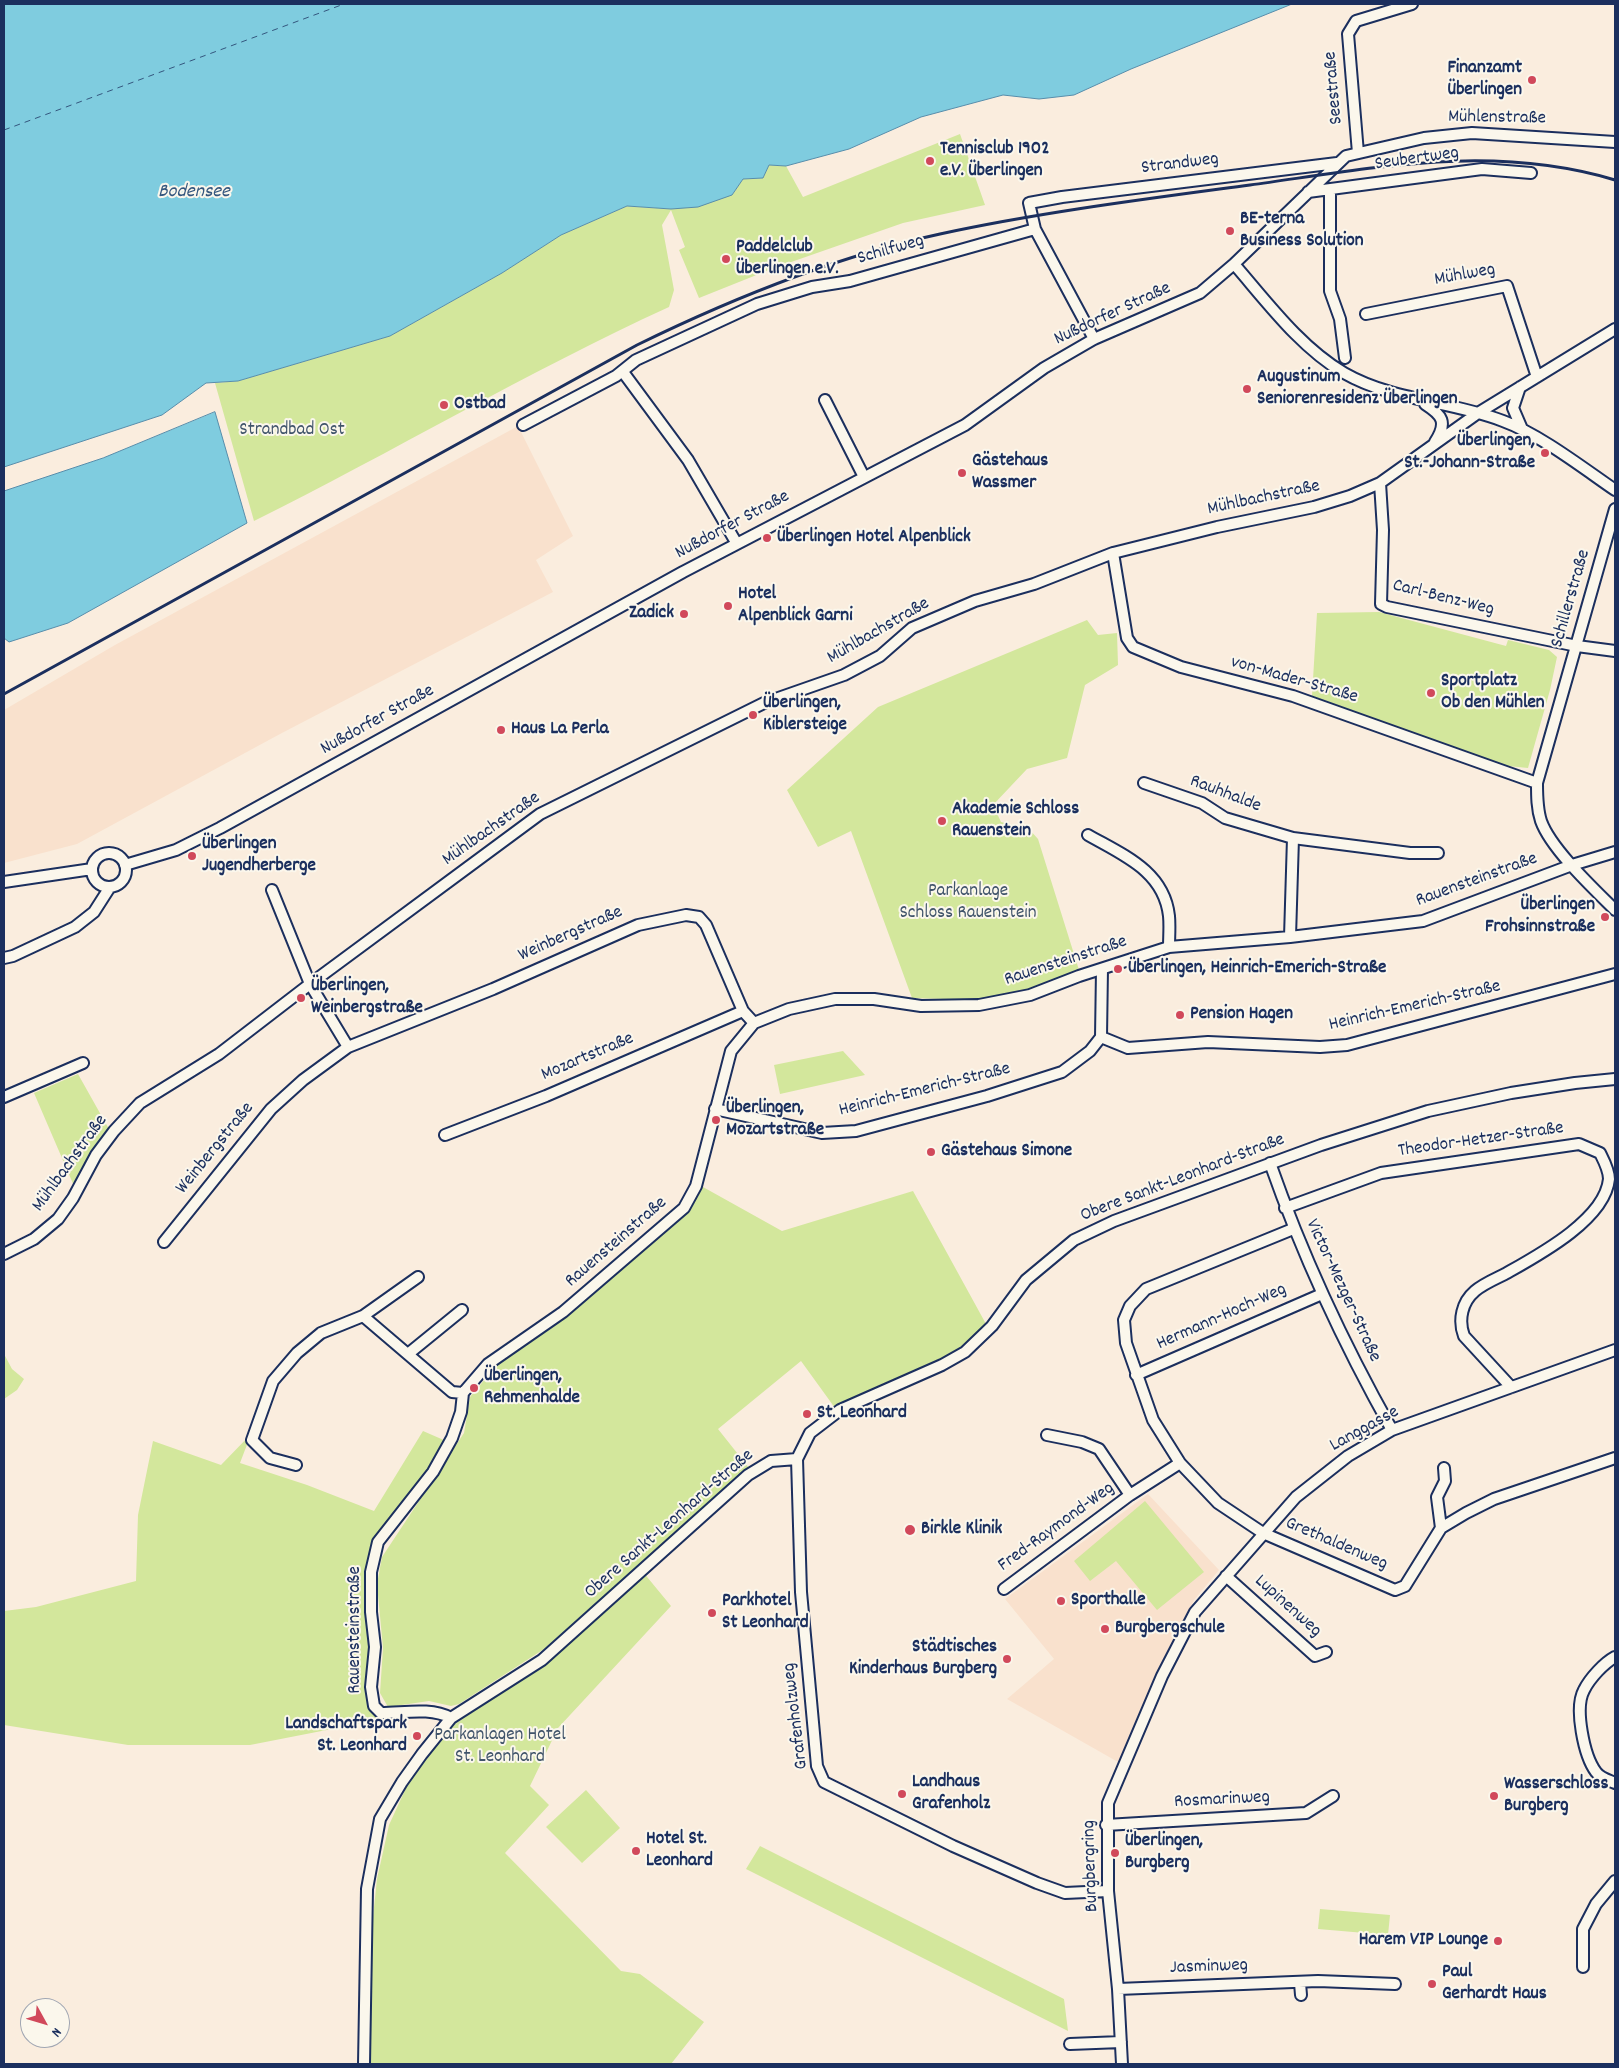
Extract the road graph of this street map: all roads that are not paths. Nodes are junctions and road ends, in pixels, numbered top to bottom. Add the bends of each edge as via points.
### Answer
1 (1412, 4) edge
2 (1615, 142) edge
3 (1358, 152) junction
4 (1337, 163) junction
5 (1531, 173) dead end
6 (1327, 174) joint
7 (1330, 190) junction
8 (1308, 192) junction
9 (1035, 230) junction
10 (1234, 264) junction
11 (1366, 314) dead end
12 (1615, 329) edge
13 (1094, 339) junction
14 (1345, 358) dead end
15 (622, 372) junction
16 (1537, 377) junction
17 (1520, 387) junction
18 (825, 400) dead end
19 (1420, 400) junction
20 (1478, 413) junction
21 (523, 425) dead end
22 (1523, 430) junction
23 (1433, 446) junction
24 (864, 477) junction
25 (1380, 483) junction
26 (1615, 490) edge
27 (1615, 509) edge
28 (737, 544) junction
29 (1113, 553) junction
30 (1577, 646) junction
31 (1615, 651) edge
32 (1537, 783) junction
33 (1144, 784) dead end
34 (1088, 835) dead end
35 (1294, 838) junction
36 (1615, 852) edge
37 (1438, 853) dead end
38 (125, 864) junction
39 (1572, 865) junction
40 (92, 869) junction
41 (4, 882) edge
42 (110, 886) junction
43 (272, 890) dead end
44 (1615, 910) edge
45 (1290, 937) junction
46 (1169, 947) junction
47 (4, 958) edge
48 (1102, 968) junction
49 (1615, 974) edge
50 (310, 984) junction
51 (743, 1011) junction
52 (754, 1023) junction
53 (1101, 1037) junction
54 (348, 1047) junction
55 (83, 1063) dead end
56 (1615, 1080) edge
57 (4, 1097) edge
58 (715, 1109) junction
59 (445, 1135) dead end
60 (1270, 1163) junction
61 (1285, 1208) junction
62 (1294, 1229) junction
63 (164, 1242) dead end
64 (4, 1254) edge
65 (418, 1277) dead end
66 (1322, 1294) junction
67 (462, 1310) dead end
68 (363, 1316) junction
69 (1615, 1350) edge
70 (408, 1354) junction
71 (1136, 1375) junction
72 (1511, 1387) junction
73 (463, 1393) junction
74 (1392, 1430) junction
75 (1047, 1435) dead end
76 (1615, 1458) edge
77 (797, 1459) junction
78 (1180, 1463) junction
79 (296, 1465) dead end
80 (1444, 1468) dead end
81 (1130, 1495) junction
82 (1442, 1528) junction
83 (1263, 1533) junction
84 (1226, 1576) junction
85 (1004, 1589) dead end
86 (1189, 1624) joint
87 (1326, 1652) dead end
88 (1615, 1657) edge
89 (451, 1718) junction
90 (1615, 1783) edge
91 (1333, 1796) dead end
92 (1106, 1825) junction
93 (1615, 1881) edge
94 (1108, 1891) junction
95 (1583, 1967) dead end
96 (1300, 1983) junction
97 (1395, 1984) dead end
98 (1118, 1989) junction
99 (1301, 1995) dead end
100 (1121, 2042) junction
101 (1070, 2044) dead end
102 (364, 2064) edge
103 (1122, 2064) edge

1 - 3 street, Seestraße via 1356,21 1348,34
2 - 3 street, Mühlenstraße via 1472,133 1424,138
3 - 4 street, Mühlenstraße
4 - 6 street, Mühlenstraße
4 - 9 street, Strandweg via 1029,203
5 - 7 street, Seubertweg via 1482,169
6 - 8 street, Nußdorfer Straße
7 - 8 street, Seubertweg
7 - 14 street via 1330,290 1340,319
8 - 10 street, Nußdorfer Straße
9 - 13 street
9 - 15 street, Schilfweg via 757,304 645,356
10 - 13 street, Nußdorfer Straße via 1200,293
10 - 19 street via 1305,342 1330,364 1367,384
11 - 16 street, Mühlweg via 1507,286
12 - 16 street, Mühlbachstraße
13 - 24 street, Nußdorfer Straße via 1044,368 965,425
15 - 21 street, Schilfweg
15 - 28 street via 688,460
16 - 17 street, Mühlbachstraße
17 - 20 street, Mühlbachstraße
17 - 22 street via 1513,408
18 - 24 street
19 - 20 street
19 - 23 street via 1439,413 1442,421 1442,433
20 - 22 street
20 - 23 street, Mühlbachstraße
22 - 26 street
23 - 25 street, Mühlbachstraße
24 - 28 street, Nußdorfer Straße
25 - 29 street, Mühlbachstraße via 1314,507 1217,526
25 - 30 street, Carl-Benz-Weg via 1383,530 1381,604
27 - 30 street, Schillerstraße
28 - 38 street, Nußdorfer Straße via 220,828 176,850
29 - 32 street, von-Mader-Straße via 1127,638 1133,647 1181,667 1352,715
29 - 50 street, Mühlbachstraße via 912,628 880,656 844,675 764,703 540,814
30 - 31 street, Carl-Benz-Weg
30 - 32 street, Schillerstraße
32 - 39 street, Schillerstraße via 1542,822 1550,838
33 - 35 street, Rauhhalde via 1202,803 1225,818
34 - 46 street via 1144,867 1160,886 1169,915
35 - 37 street, Rauhhalde via 1410,853
35 - 45 street
36 - 39 street, Rauensteinstraße
38 - 40 street via 114,854 106,853 99,856
38 - 42 street via 123,879
39 - 44 street, Schillerstraße
39 - 45 street, Rauensteinstraße via 1422,921
40 - 41 street
40 - 42 street via 97,882
42 - 47 street via 94,912 75,927
43 - 50 street
45 - 46 street, Rauensteinstraße
46 - 48 street, Rauensteinstraße
48 - 52 street, Rauensteinstraße via 1030,995 979,1005 921,1006 874,999 835,999 789,1009
48 - 53 street
49 - 53 street, Heinrich-Emerich-Straße via 1348,1045 1320,1047 1208,1042 1128,1048
50 - 54 street
50 - 64 street, Mühlbachstraße via 219,1054 140,1104 96,1155 58,1219 34,1239
51 - 52 street, Weinbergstraße
51 - 54 street, Weinbergstraße via 706,925 699,917 686,915 638,925 493,989
51 - 59 street, Mozartstraße via 546,1096
52 - 58 street, Rauensteinstraße via 731,1052
53 - 58 street, Heinrich-Emerich-Straße via 1090,1051 1062,1072 856,1131 822,1133
54 - 63 street, Weinbergstraße via 271,1108
55 - 57 street
56 - 60 street, Obere Sankt-Leonhard-Straße via 1511,1093 1428,1111
58 - 73 street, Rauensteinstraße via 696,1186 684,1208 564,1312 488,1364
60 - 61 street, Victor-Mezger-Straße
60 - 77 street, Obere Sankt-Leonhard-Straße via 1114,1221 1074,1240 1026,1280 992,1326 965,1352 840,1410 810,1433
61 - 62 street, Victor-Mezger-Straße
61 - 72 street, Theodor-Hetzer-Straße via 1381,1173 1579,1144 1600,1154 1609,1178 1594,1211 1544,1251 1474,1291 1462,1308 1460,1326 1464,1336
62 - 66 street, Victor-Mezger-Straße
62 - 71 street, Grethaldenweg via 1146,1289 1130,1306 1124,1320 1126,1343
65 - 68 street
66 - 71 street, Hermann-Hoch-Weg
66 - 74 street, Victor-Mezger-Straße via 1348,1352
67 - 70 street
68 - 70 street
68 - 79 street via 321,1333 297,1353 273,1381 252,1440 270,1458
69 - 72 street, Langgasse
70 - 73 street via 452,1392
71 - 78 street, Grethaldenweg via 1153,1420
72 - 74 street, Langgasse
73 - 89 street, Rauensteinstraße via 461,1412 452,1438 432,1472 378,1542 371,1572 375,1647 371,1687 374,1706 381,1713 428,1712
74 - 83 street, Langgasse via 1348,1456 1296,1497
75 - 81 street, Fred-Raymond-Weg via 1082,1442 1099,1450
76 - 82 street via 1494,1499
77 - 89 street, Obere Sankt-Leonhard-Straße via 771,1461 748,1476 542,1660
77 - 94 street, Grafenholzweg via 802,1600 817,1766 824,1782 953,1846 1037,1883 1065,1893
78 - 81 street, Fred-Raymond-Weg
78 - 83 street, Grethaldenweg via 1218,1503
80 - 82 street via 1445,1481 1437,1497
81 - 85 street, Fred-Raymond-Weg
82 - 83 street, Grethaldenweg via 1405,1586 1395,1590
83 - 84 street, Langgasse
84 - 86 street, Langgasse
84 - 87 street, Lupinenweg via 1315,1656
86 - 92 street, Burgbergring via 1162,1676 1108,1803
88 - 90 street via 1583,1691 1580,1708 1586,1750 1595,1771
89 - 102 street, Obere Sankt-Leonhard-Straße via 402,1782 380,1819 375,1838 367,1889
91 - 92 street, Rosmarinweg via 1306,1813
92 - 94 street, Burgbergring
93 - 95 street via 1596,1904 1583,1929
94 - 98 street, Burgbergring
96 - 97 street, Jasminweg
96 - 98 street, Jasminweg
96 - 99 street
98 - 100 street, Burgbergring
100 - 101 street
100 - 103 street, Burgbergring

